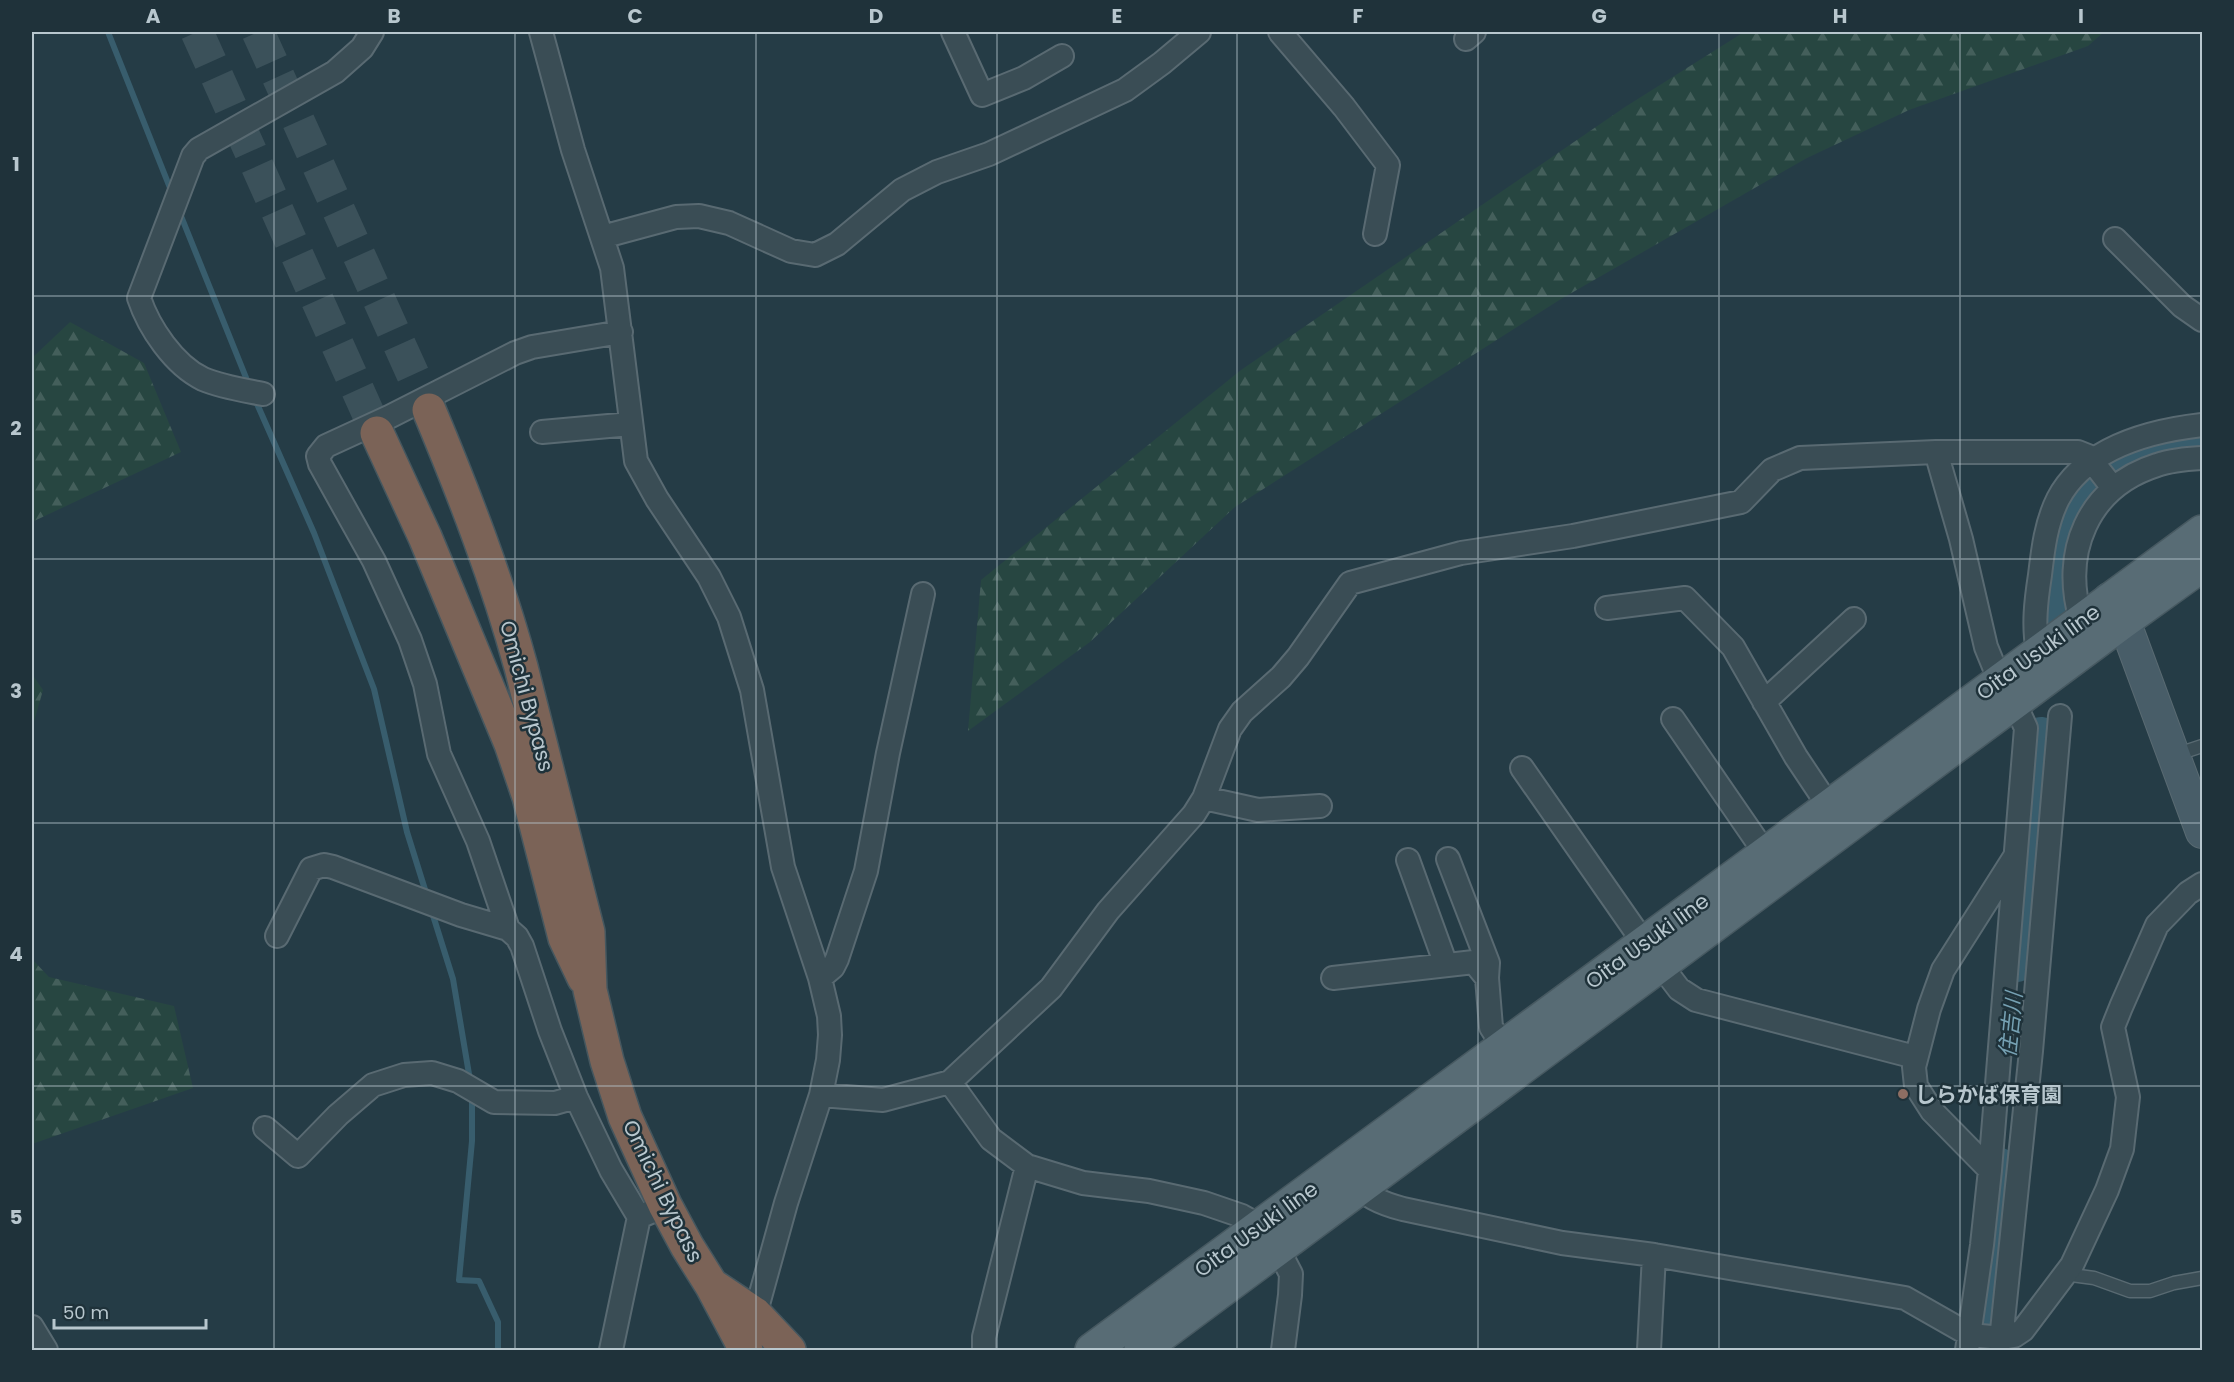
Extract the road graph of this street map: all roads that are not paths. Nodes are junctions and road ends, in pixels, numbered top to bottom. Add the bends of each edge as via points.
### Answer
1 (372, 32) edge
2 (541, 32) edge
3 (953, 32) edge
4 (1199, 32) edge
5 (1280, 32) edge
6 (1062, 56) dead end
7 (1376, 234) dead end
8 (602, 237) junction
9 (2115, 238) dead end
10 (2202, 320) edge
11 (621, 332) junction
12 (263, 394) dead end
13 (429, 410) tunnel mouth
14 (631, 424) junction
15 (2202, 424) edge
16 (542, 432) dead end
17 (377, 433) tunnel mouth
18 (1936, 452) junction
19 (2202, 458) edge
20 (2092, 461) junction
21 (2113, 488) junction
22 (2202, 532) edge
23 (2202, 565) edge
24 (923, 594) dead end
25 (1606, 608) dead end
26 (2117, 610) junction
27 (1854, 619) dead end
28 (2081, 620) junction
29 (2038, 652) junction
30 (2008, 691) junction
31 (1764, 702) junction
32 (2060, 716) dead end
33 (1673, 718) dead end
34 (2188, 751) edge
35 (1522, 768) dead end
36 (1204, 798) junction
37 (1320, 806) dead end
38 (1836, 818) junction
39 (2202, 832) edge
40 (2017, 855) junction
41 (1448, 859) dead end
42 (1408, 860) dead end
43 (1773, 865) junction
44 (2202, 884) edge
45 (508, 930) junction
46 (277, 936) dead end
47 (1652, 954) junction
48 (1446, 965) junction
49 (820, 978) junction
50 (1333, 978) dead end
51 (1486, 978) junction
52 (590, 990) junction
53 (1915, 1057) junction
54 (1511, 1059) junction
55 (951, 1082) junction
56 (821, 1095) junction
57 (576, 1097) junction
58 (265, 1128) dead end
59 (1027, 1166) junction
60 (1990, 1170) junction
61 (1349, 1178) junction
62 (652, 1211) junction
63 (1269, 1238) junction
64 (1654, 1255) junction
65 (2064, 1274) junction
66 (2202, 1278) edge
67 (712, 1286) junction
68 (755, 1314) junction
69 (32, 1327) edge
70 (1969, 1342) edge
71 (2001, 1344) edge
72 (46, 1350) edge
73 (611, 1350) edge
74 (746, 1350) edge
75 (789, 1350) edge
76 (984, 1350) edge
77 (1092, 1350) edge
78 (1141, 1350) edge
79 (1283, 1350) edge
80 (1648, 1350) edge

1 - 12 street via 362,48 335,72 199,149 139,298 160,338 181,363 201,378
2 - 8 street
3 - 6 street via 982,95 1024,78
4 - 8 street via 1125,90 902,190 837,244 815,255 791,251 729,223 699,216 676,217
5 - 7 street via 1388,165
8 - 11 street via 612,268
9 - 10 street via 2182,306
11 - 14 street
11 - 45 street via 515,353 326,446 318,456 374,561 413,649 425,684 439,754 478,841
13 - 52 highway, Omichi Bypass via 462,489 509,623 588,932
14 - 16 street
14 - 49 street via 636,461 709,577 729,617 752,690 783,867
15 - 20 street via 2149,433
17 - 52 highway, Omichi Bypass via 426,537 511,744 529,797 565,938
18 - 20 street via 2078,452
18 - 30 street via 1986,646
18 - 36 street via 1800,458 1772,471 1740,502 1573,536 1461,553 1350,583 1298,657 1230,729
19 - 21 street via 2159,464
20 - 21 street
20 - 29 street via 2068,484 2052,514 2037,599 2034,632
21 - 28 street via 2088,519 2074,559 2074,587
22 - 26 main road, Oita Usuki line
23 - 26 main road, Oita Usuki line
24 - 49 street via 866,871 837,959
25 - 31 street via 1686,598 1733,647
26 - 28 main road, Oita Usuki line
26 - 30 main road, Oita Usuki line
26 - 34 street
27 - 31 street
28 - 29 main road, Oita Usuki line
29 - 30 main road, Oita Usuki line
30 - 38 main road, Oita Usuki line
30 - 40 street via 2026,728
31 - 38 street
32 - 71 street
33 - 43 street
34 - 39 street
35 - 47 street
36 - 37 street via 1258,810
36 - 55 street via 1108,911 1051,988
38 - 43 main road, Oita Usuki line
40 - 53 street via 1943,970
40 - 60 street
41 - 51 street via 1488,963
42 - 48 street
43 - 47 main road, Oita Usuki line
44 - 65 street via 2157,925 2113,1027 2128,1097 2122,1149 2088,1233
45 - 46 street via 324,865 311,869
45 - 57 street via 522,946
47 - 53 street via 1679,989 1696,1000
47 - 54 main road, Oita Usuki line
48 - 50 street
48 - 51 street via 1474,962
49 - 56 street via 830,1035
51 - 54 street via 1491,1027
52 - 62 highway, Omichi Bypass
53 - 60 street via 1914,1076 1921,1095
54 - 61 main road, Oita Usuki line
55 - 56 street via 883,1101
55 - 59 street via 991,1138
56 - 68 street
57 - 58 street via 555,1103 494,1102 458,1081 432,1073 404,1075 374,1085 298,1156
57 - 62 street via 610,1170
59 - 63 street via 1083,1184 1149,1191 1204,1203 1242,1216
59 - 76 street
60 - 70 street
61 - 63 main road, Oita Usuki line
61 - 64 street via 1377,1202 1562,1243
62 - 67 highway, Omichi Bypass via 687,1246
62 - 73 street
63 - 77 main road, Oita Usuki line
63 - 78 main road, Oita Usuki line
63 - 79 street via 1291,1274
64 - 70 street via 1905,1298
64 - 80 street
65 - 66 lane via 2094,1278 2130,1291 2150,1291
65 - 71 street via 2024,1330
67 - 68 highway, Omichi Bypass
67 - 74 highway, Omichi Bypass
68 - 74 street
68 - 75 highway, Omichi Bypass
69 - 72 street
70 - 71 street

